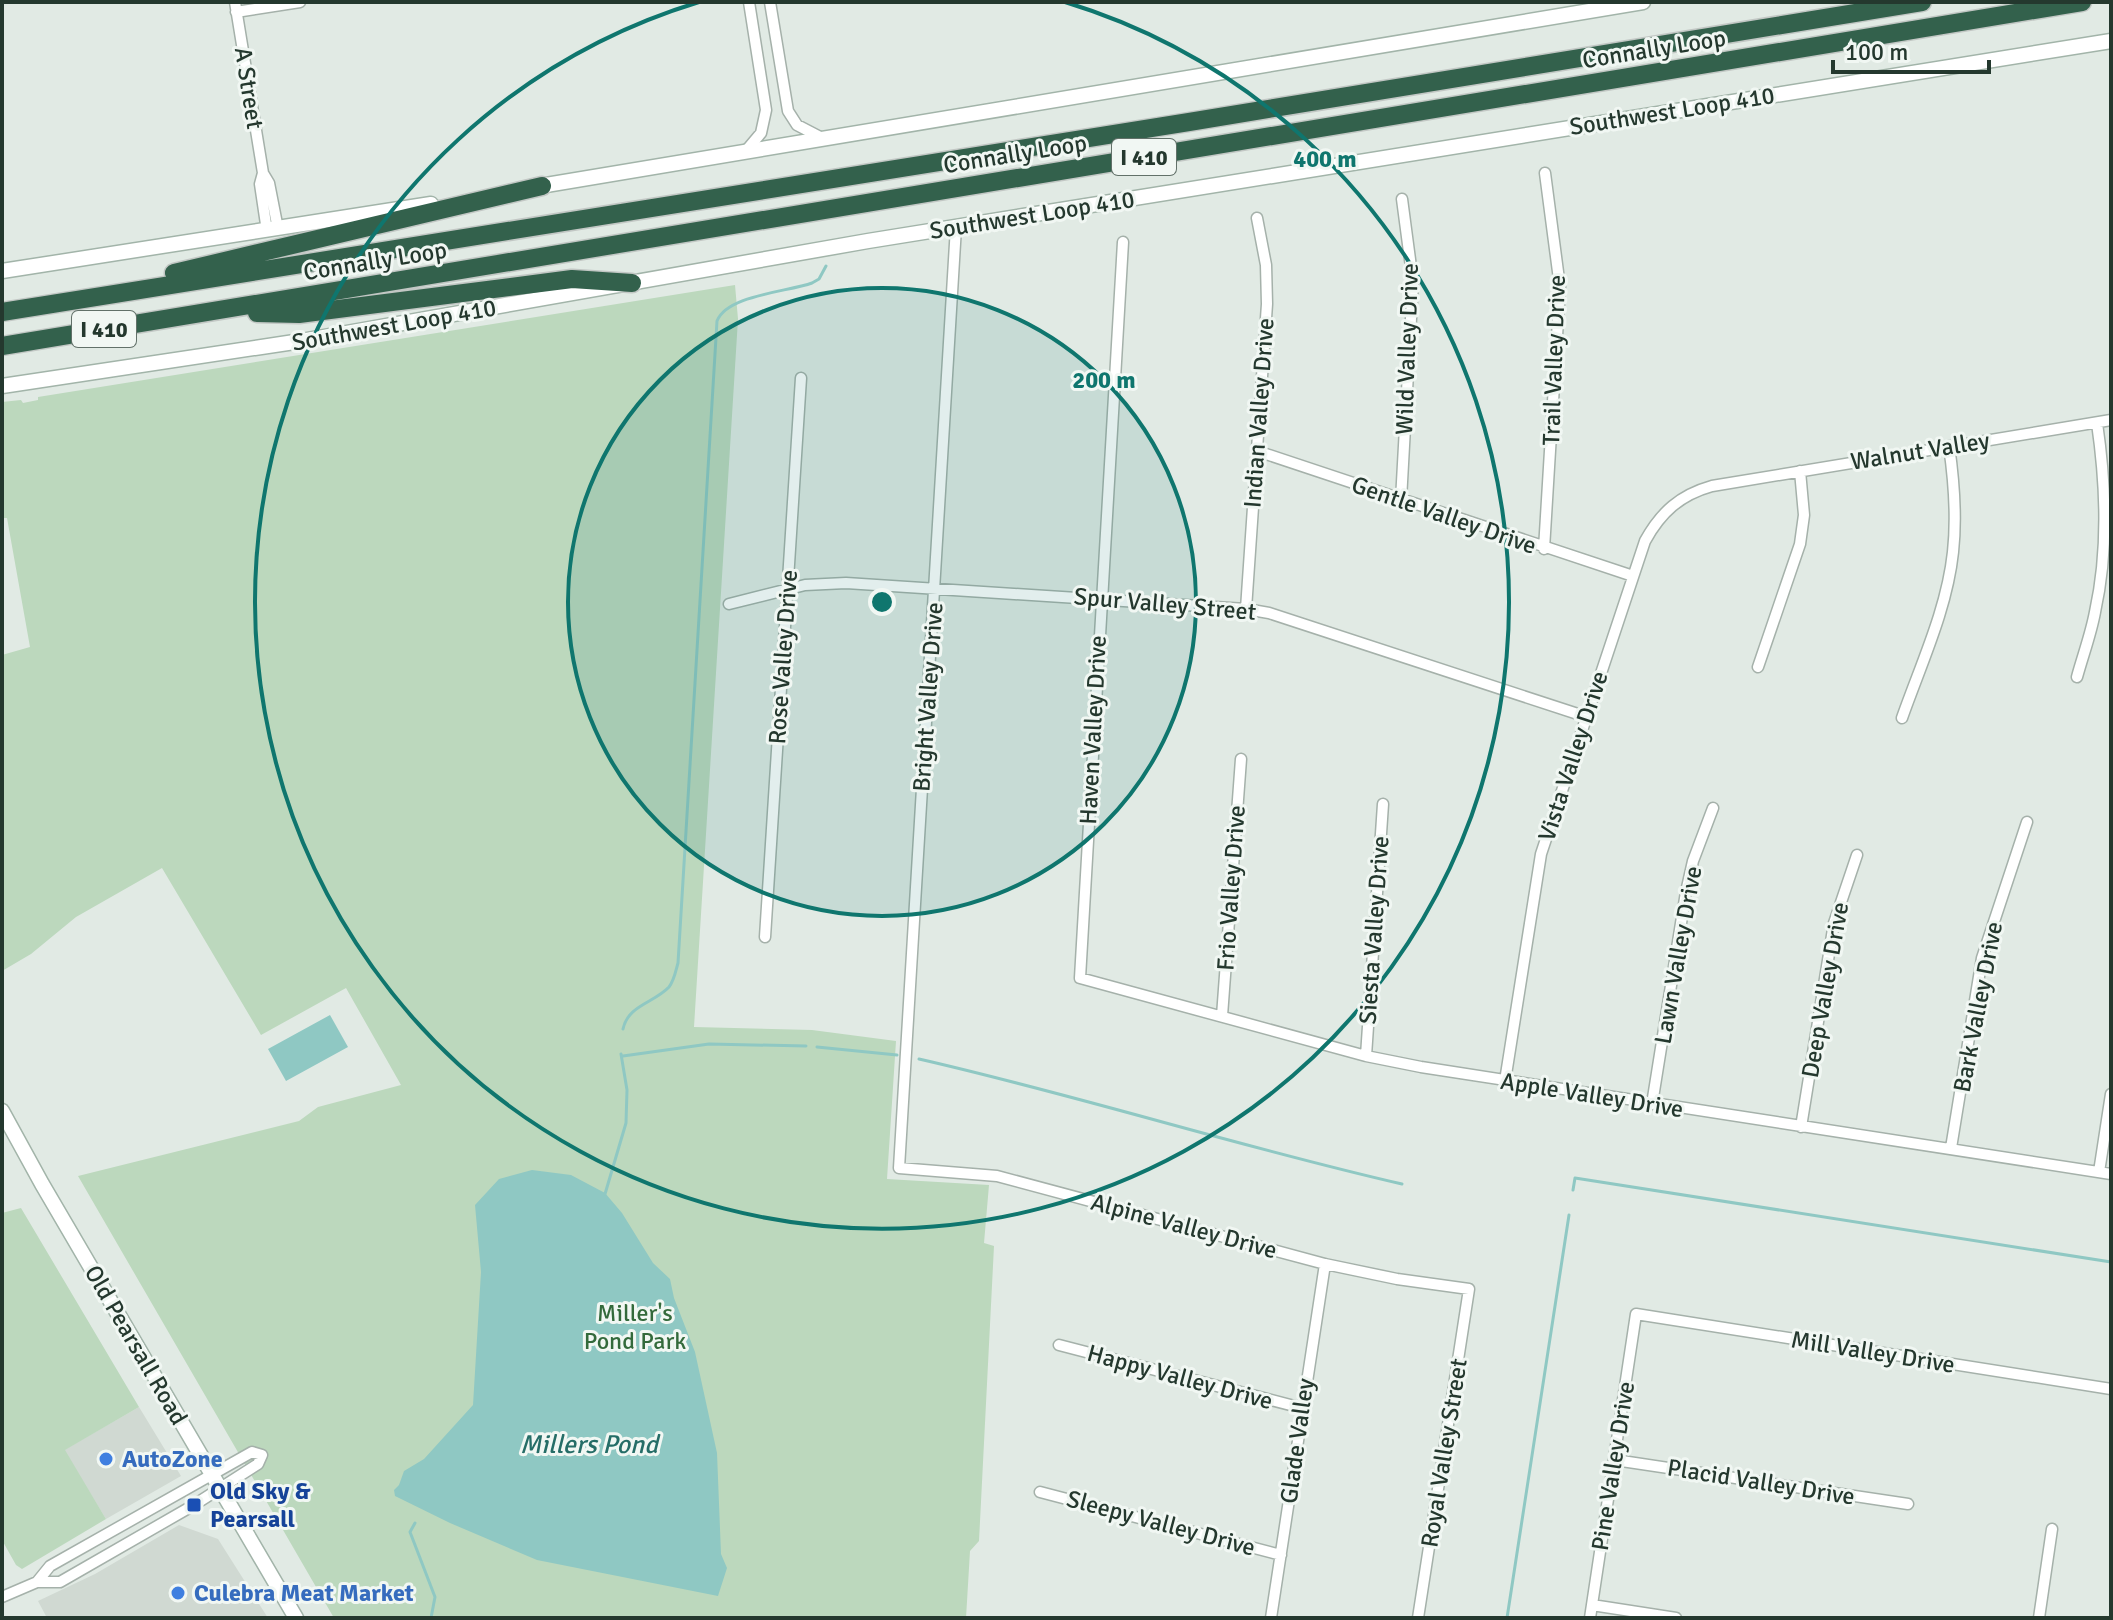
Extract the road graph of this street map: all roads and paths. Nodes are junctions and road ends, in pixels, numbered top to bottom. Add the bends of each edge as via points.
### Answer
1 (300, 2) edge
2 (749, 2) edge
3 (770, 2) edge
4 (1643, 2) edge
5 (1922, 2) edge
6 (2082, 2) edge
7 (236, 7) edge
8 (775, 31) junction
9 (755, 34) junction
10 (2111, 41) edge
11 (824, 138) junction
12 (743, 153) junction
13 (1545, 173) dead end
14 (542, 186) junction
15 (1402, 199) dead end
16 (1257, 218) dead end
17 (956, 227) junction
18 (272, 230) junction
19 (1123, 242) dead end
20 (2, 271) edge
21 (632, 283) junction
22 (91, 297) junction
23 (2, 312) edge
24 (206, 312) junction
25 (2, 346) edge
26 (801, 378) dead end
27 (2, 386) edge
28 (2111, 420) edge
29 (2097, 423) junction
30 (1949, 446) junction
31 (1257, 451) junction
32 (1800, 471) junction
33 (1728, 483) joint
34 (1401, 500) junction
35 (1544, 549) junction
36 (1633, 576) junction
37 (935, 588) junction
38 (787, 589) junction
39 (1100, 597) junction
40 (729, 604) dead end
41 (1246, 609) junction
42 (1758, 667) dead end
43 (2077, 677) dead end
44 (1587, 717) junction
45 (1902, 718) dead end
46 (1241, 759) dead end
47 (1383, 804) dead end
48 (1713, 808) dead end
49 (2027, 822) dead end
50 (1857, 855) dead end
51 (765, 937) dead end
52 (1080, 978) joint
53 (1222, 1016) junction
54 (1366, 1056) junction
55 (1505, 1081) junction
56 (2111, 1094) edge
57 (1652, 1104) junction
58 (2, 1111) edge
59 (1801, 1127) junction
60 (1951, 1148) junction
61 (899, 1168) joint
62 (2099, 1172) junction
63 (2111, 1174) edge
64 (1325, 1264) junction
65 (1469, 1289) joint
66 (1636, 1314) joint
67 (1059, 1345) dead end
68 (2111, 1389) edge
69 (1302, 1408) junction
70 (1615, 1460) junction
71 (211, 1474) junction
72 (219, 1488) junction
73 (1040, 1492) dead end
74 (1908, 1504) dead end
75 (2052, 1529) dead end
76 (1281, 1555) junction
77 (37, 1582) junction
78 (2, 1597) edge
79 (1592, 1605) junction
80 (296, 1618) edge
81 (1271, 1618) edge
82 (1418, 1618) edge
83 (1590, 1618) edge
84 (1676, 1618) edge
85 (2039, 1618) edge

1 - 7 street
2 - 9 street
3 - 8 street
4 - 11 main road
5 - 22 highway, Connally Loop / I 410
6 - 24 highway, Connally Loop / I 410
7 - 18 street, A Street via 263,173 269,183
8 - 9 street
8 - 11 street via 792,121
9 - 12 street via 766,110 761,133
10 - 17 main road, Southwest Loop 410
11 - 12 main road
12 - 14 main road
13 - 35 street, Trail Valley Drive via 1560,287
14 - 18 main road
14 - 22 highway via 137,281
15 - 34 street, Wild Valley Drive via 1413,282
16 - 31 street, Indian Valley Drive via 1267,304
17 - 21 main road, Southwest Loop 410
17 - 37 street, Bright Valley Drive
18 - 20 main road
19 - 39 street, Haven Valley Drive
21 - 24 highway via 572,279 299,314
21 - 27 main road, Southwest Loop 410
22 - 23 highway, Connally Loop / I 410
24 - 25 highway, Connally Loop / I 410
26 - 38 street, Rose Valley Drive
28 - 29 street, Walnut Valley
29 - 30 street, Walnut Valley
29 - 43 street via 2105,509 2103,558
30 - 32 street, Walnut Valley
30 - 45 street via 1953,554
31 - 34 street, Gentle Valley Drive
31 - 41 street, Indian Valley Drive
32 - 33 street, Walnut Valley
32 - 42 street via 1800,544
33 - 36 street, Vista Valley Drive via 1695,491 1667,510 1645,541
34 - 35 street, Gentle Valley Drive
35 - 36 street, Gentle Valley Drive
36 - 44 street, Vista Valley Drive
37 - 38 street, Spur Valley Street via 824,583
37 - 39 street, Spur Valley Street
37 - 61 street, Bright Valley Drive
38 - 40 street, Spur Valley Street
38 - 51 street, Rose Valley Drive
39 - 41 street, Spur Valley Street
39 - 52 street, Haven Valley Drive
41 - 44 street, Spur Valley Street
44 - 55 street, Vista Valley Drive via 1541,854
46 - 53 street, Frio Valley Drive
47 - 54 street, Siesta Valley Drive
48 - 57 street, Lawn Valley Drive via 1686,892
49 - 60 street, Bark Valley Drive via 1982,958
50 - 59 street, Deep Valley Drive via 1834,923
52 - 53 street, Apple Valley Drive
53 - 54 street, Apple Valley Drive
54 - 55 street, Apple Valley Drive
55 - 57 street, Apple Valley Drive
56 - 62 street
57 - 59 street, Apple Valley Drive
58 - 71 main road, Old Pearsall Road
59 - 60 street, Apple Valley Drive
60 - 62 street, Apple Valley Drive
61 - 64 street, Alpine Valley Drive via 997,1176
62 - 63 street, Apple Valley Drive
64 - 65 street, Alpine Valley Drive
64 - 69 street, Glade Valley
65 - 82 street, Royal Valley Street
66 - 68 street, Mill Valley Drive
66 - 70 street, Pine Valley Drive
67 - 69 street, Happy Valley Drive
69 - 76 street, Glade Valley
70 - 74 street, Placid Valley Drive
70 - 79 street, Pine Valley Drive
71 - 72 main road, Old Pearsall Road
71 - 72 street via 252,1452 262,1455 258,1464
71 - 77 street via 50,1566
72 - 77 street via 60,1582
72 - 80 main road, Old Pearsall Road
73 - 76 street, Sleepy Valley Drive
75 - 85 street
76 - 81 street, Glade Valley
77 - 78 street
79 - 83 street, Pine Valley Drive
79 - 84 street

